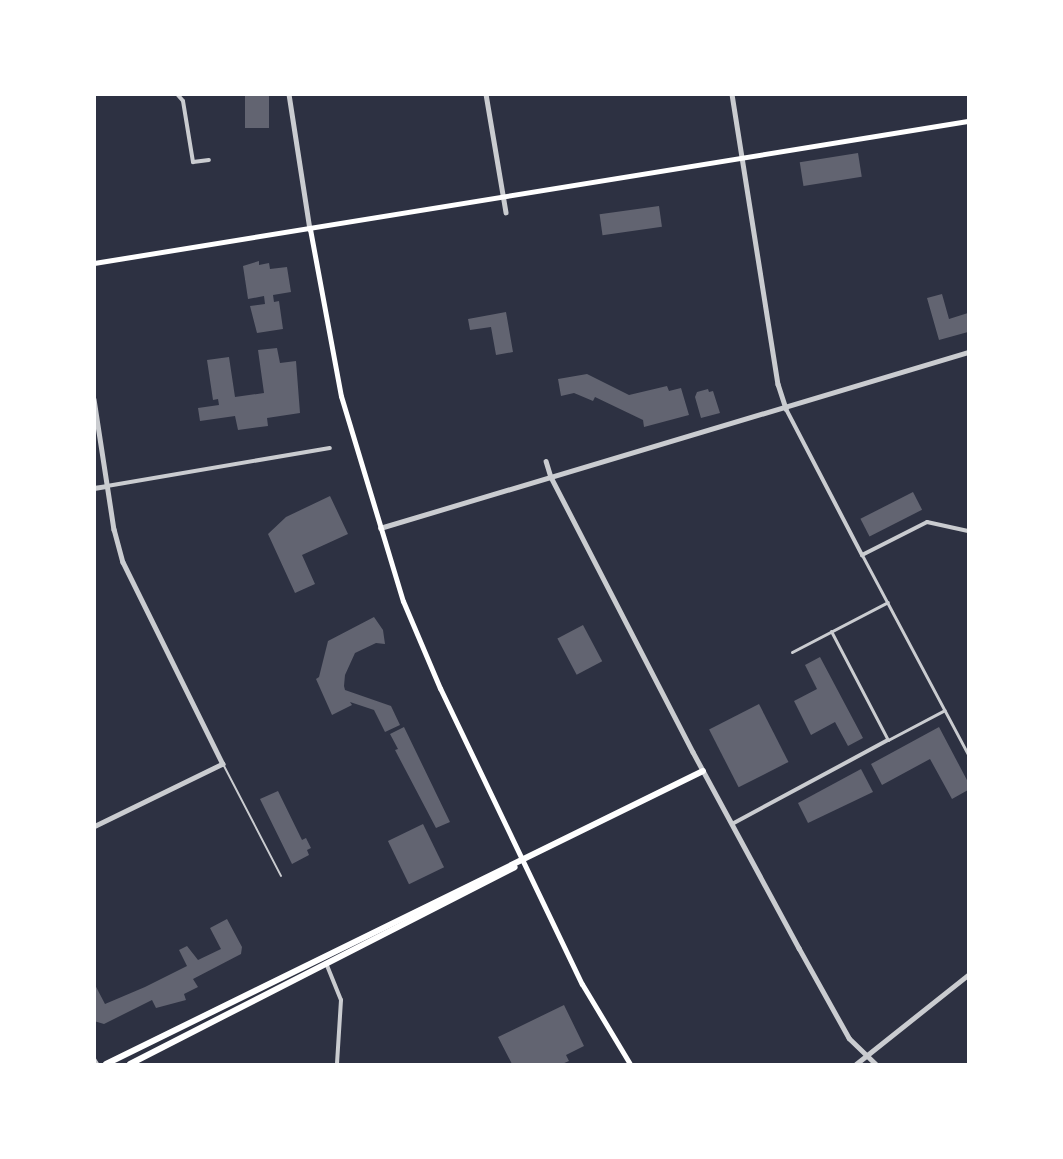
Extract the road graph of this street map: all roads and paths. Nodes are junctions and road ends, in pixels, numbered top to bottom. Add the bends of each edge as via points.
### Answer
1 (177, 94) edge
2 (289, 94) edge
3 (486, 94) edge
4 (732, 94) edge
5 (969, 121) edge
6 (741, 158) junction
7 (209, 160) dead end
8 (504, 197) junction
9 (506, 212) dead end
10 (310, 229) junction
11 (94, 263) edge
12 (969, 352) edge
13 (94, 399) edge
14 (786, 409) junction
15 (330, 448) dead end
16 (546, 461) dead end
17 (550, 477) junction
18 (107, 486) junction
19 (94, 488) edge
20 (380, 528) junction
21 (969, 531) edge
22 (862, 555) junction
23 (888, 602) junction
24 (831, 632) junction
25 (792, 652) dead end
26 (945, 710) junction
27 (888, 740) junction
28 (969, 754) edge
29 (223, 764) junction
30 (703, 771) junction
31 (732, 824) junction
32 (94, 827) edge
33 (523, 861) junction
34 (281, 876) dead end
35 (325, 961) junction
36 (969, 975) edge
37 (866, 1056) junction
38 (94, 1059) edge
39 (97, 1065) edge
40 (106, 1065) edge
41 (130, 1065) edge
42 (337, 1065) edge
43 (630, 1065) edge
44 (856, 1065) edge
45 (876, 1065) edge

1 - 7 street via 183,101 193,162
2 - 10 street
3 - 8 street
4 - 6 street
5 - 6 main road
6 - 8 main road
6 - 14 street via 778,384
8 - 9 street
8 - 10 main road
10 - 11 main road
10 - 20 main road via 339,387
12 - 14 street
13 - 18 street
14 - 17 street
14 - 22 street
15 - 18 street
16 - 17 street
17 - 20 street
17 - 30 street
18 - 19 street
18 - 29 street via 126,568
20 - 33 main road via 412,624
21 - 22 street via 927,522
22 - 23 street
23 - 24 street
23 - 26 street
24 - 25 street
24 - 27 street
26 - 27 street
26 - 28 street
27 - 31 street
29 - 32 street
29 - 34 lane
30 - 31 street
30 - 33 main road
31 - 37 street via 844,1030
33 - 35 main road
33 - 43 main road via 592,1004
35 - 40 main road
35 - 41 main road
35 - 42 street via 340,1000
36 - 37 street
37 - 44 street
37 - 45 street
38 - 39 street

